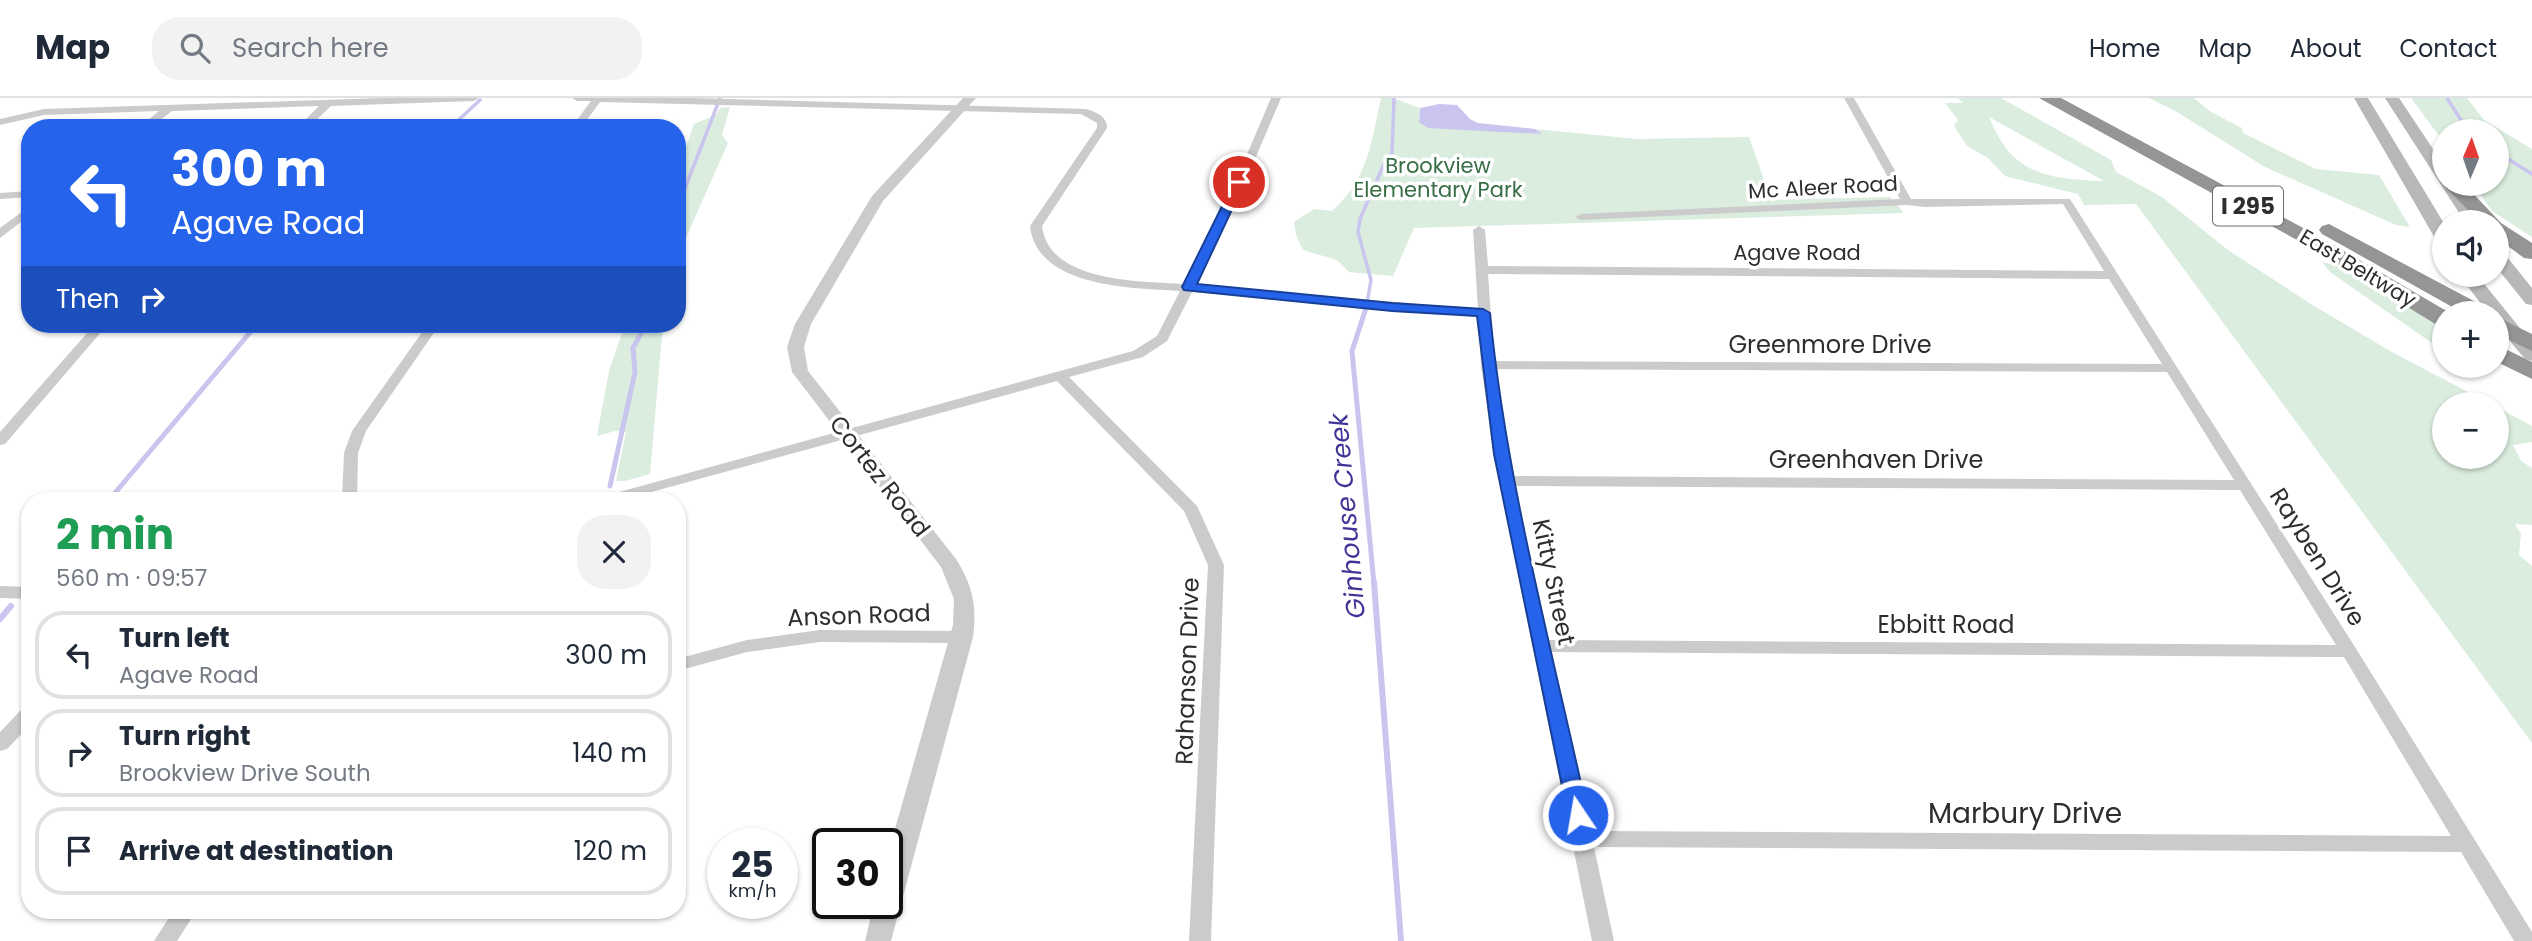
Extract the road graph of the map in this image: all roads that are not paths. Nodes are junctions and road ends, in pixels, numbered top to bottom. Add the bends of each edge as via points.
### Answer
1 (179, 98) edge
2 (474, 98) edge
3 (577, 98) edge
4 (1276, 98) edge
5 (1849, 98) edge
6 (2048, 98) edge
7 (2084, 98) edge
8 (2361, 98) edge
9 (2392, 98) edge
10 (597, 99) edge
11 (812, 101) edge
12 (328, 103) junction
13 (965, 103) edge
14 (170, 108) junction
15 (155, 119) edge
16 (311, 119) edge
17 (583, 119) edge
18 (3, 120) edge
19 (2432, 158) edge
20 (21, 195) edge
21 (0, 196) edge
22 (2463, 196) edge
23 (2066, 201) joint
24 (1907, 202) junction
25 (2478, 210) edge
26 (21, 216) edge
27 (1581, 218) dead end
28 (2432, 218) edge
29 (1479, 230) dead end
30 (0, 234) edge
31 (2509, 237) edge
32 (2532, 253) edge
33 (1483, 270) junction
34 (2509, 271) edge
35 (2111, 275) junction
36 (1189, 287) junction
37 (2477, 287) edge
38 (2532, 300) edge
39 (2459, 301) edge
40 (2488, 301) edge
41 (2432, 312) edge
42 (1483, 313) junction
43 (2509, 327) edge
44 (2509, 331) edge
45 (94, 333) edge
46 (428, 333) edge
47 (2532, 344) edge
48 (2532, 355) edge
49 (2509, 359) edge
50 (1488, 365) junction
51 (2171, 369) junction
52 (2532, 372) edge
53 (1061, 377) junction
54 (848, 435) junction
55 (0, 441) edge
56 (1507, 481) junction
57 (2244, 485) junction
58 (349, 492) edge
59 (636, 492) edge
60 (0, 592) edge
61 (21, 593) edge
62 (962, 637) junction
63 (1542, 646) junction
64 (2349, 651) junction
65 (686, 663) edge
66 (21, 722) edge
67 (0, 744) edge
68 (1583, 839) junction
69 (2467, 844) junction
70 (903, 845) edge
71 (180, 919) edge
72 (883, 919) edge
73 (165, 941) edge
74 (878, 941) edge
75 (1200, 941) edge
76 (1603, 941) edge
77 (2526, 941) edge

1 - 14 street
2 - 12 street
3 - 10 street
4 - 36 street
5 - 24 street
6 - 41 highway, East Beltway / I 295 via 2313,241
7 - 39 highway, East Beltway / I 295
8 - 28 main road
9 - 19 main road
10 - 11 street
10 - 17 street
11 - 13 street
12 - 14 street
12 - 16 street
13 - 36 street via 1094,115 1102,128 1045,210 1036,226 1037,239 1044,251 1065,267 1089,275
13 - 54 street, Cortez Road via 877,199 795,342 800,372
14 - 15 street
14 - 18 street via 44,112
20 - 21 street
22 - 25 highway
23 - 24 street, Mc Aleer Road
23 - 35 street, Rayben Drive
24 - 27 street, Mc Aleer Road
26 - 30 street
29 - 33 street, Kitty Street
31 - 32 highway
33 - 35 street, Agave Road
33 - 42 street, Kitty Street
34 - 38 main road
35 - 51 street, Rayben Drive
36 - 42 street
36 - 53 street via 1162,338 1138,354
37 - 40 main road
42 - 50 street, Kitty Street
43 - 48 main road
44 - 47 highway
45 - 55 street
46 - 58 street via 359,431 351,453
49 - 52 highway
50 - 51 street, Greenmore Drive
50 - 56 street, Kitty Street
51 - 57 street, Rayben Drive
53 - 54 street
53 - 75 street, Rahanson Drive via 1191,509 1216,565
54 - 59 street
54 - 62 street, Cortez Road via 960,584 967,610
56 - 57 street, Greenhaven Drive
56 - 63 street, Kitty Street
57 - 64 street, Rayben Drive
60 - 61 street
62 - 65 street, Anson Road via 820,636 747,646
62 - 70 street, Cortez Road
63 - 64 street, Ebbitt Road
63 - 68 street, Kitty Street
64 - 69 street, Rayben Drive
66 - 67 street
68 - 69 street, Marbury Drive
68 - 76 street, Kitty Street
69 - 77 street, Rayben Drive
71 - 73 street
72 - 74 street, Cortez Road

